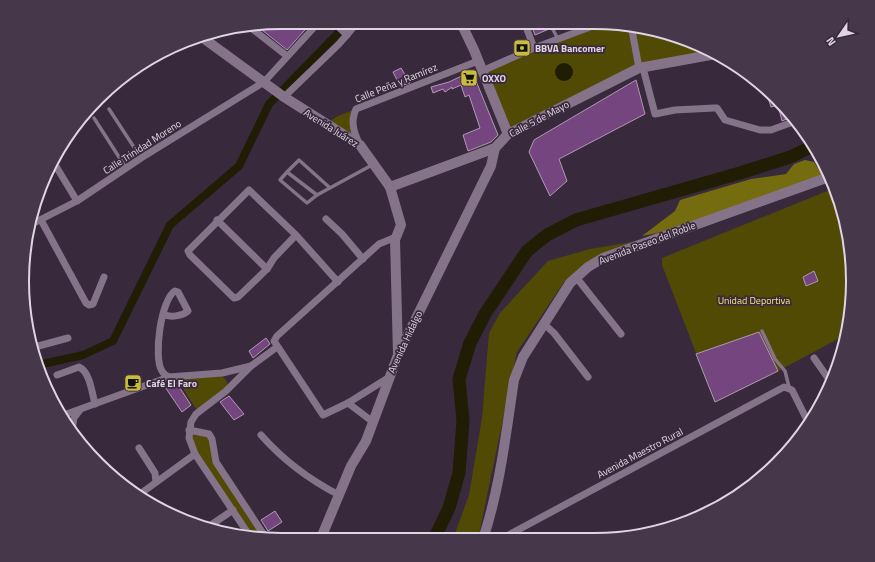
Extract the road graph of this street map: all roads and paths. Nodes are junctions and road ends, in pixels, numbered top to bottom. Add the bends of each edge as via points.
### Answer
1 (312, 29) edge
2 (341, 29) edge
3 (350, 29) edge
4 (464, 29) edge
5 (527, 29) edge
6 (553, 29) edge
7 (585, 29) edge
8 (255, 31) edge
9 (633, 32) edge
10 (345, 33) junction
11 (558, 39) junction
12 (207, 40) edge
13 (534, 48) junction
14 (287, 56) junction
15 (706, 56) edge
16 (480, 66) junction
17 (641, 68) junction
18 (266, 84) junction
19 (282, 96) junction
20 (108, 109) dead end
21 (94, 118) dead end
22 (790, 123) edge
23 (508, 134) junction
24 (360, 145) junction
25 (495, 148) junction
26 (141, 158) junction
27 (374, 163) junction
28 (56, 167) edge
29 (126, 168) junction
30 (287, 172) junction
31 (824, 179) edge
32 (329, 187) junction
33 (390, 187) junction
34 (317, 195) junction
35 (76, 201) junction
36 (326, 219) dead end
37 (41, 220) junction
38 (217, 220) junction
39 (36, 222) edge
40 (296, 235) junction
41 (396, 237) junction
42 (363, 259) junction
43 (267, 269) junction
44 (104, 277) dead end
45 (576, 277) junction
46 (338, 282) junction
47 (163, 314) junction
48 (543, 323) junction
49 (762, 331) dead end
50 (621, 334) dead end
51 (68, 338) dead end
52 (38, 346) edge
53 (277, 347) junction
54 (398, 355) junction
55 (814, 358) dead end
56 (250, 366) junction
57 (57, 375) dead end
58 (169, 377) junction
59 (588, 377) dead end
60 (827, 377) edge
61 (388, 378) junction
62 (788, 387) junction
63 (348, 403) junction
64 (96, 404) junction
65 (80, 410) junction
66 (67, 414) edge
67 (806, 418) edge
68 (372, 422) junction
69 (73, 424) edge
70 (190, 430) junction
71 (261, 435) dead end
72 (139, 448) dead end
73 (195, 454) junction
74 (156, 482) junction
75 (143, 492) edge
76 (340, 495) junction
77 (233, 510) junction
78 (213, 523) edge
79 (247, 531) edge
80 (262, 532) edge
81 (323, 533) edge
82 (485, 533) edge
83 (512, 533) edge

1 - 14 street, Calle Trinidad Moreno
2 - 10 street
3 - 10 street
4 - 16 street
5 - 13 street
6 - 11 lane
7 - 11 street, Calle Peña y Ramírez
8 - 14 street
9 - 17 street
10 - 19 street
11 - 13 street, Calle Peña y Ramírez
12 - 18 street, Avenida Juárez
13 - 16 street, Calle Peña y Ramírez
14 - 18 street, Calle Trinidad Moreno
15 - 17 street, Calle 5 de Mayo
16 - 23 street
16 - 24 street, Calle Peña y Ramírez via 356,109 353,116 354,131
17 - 22 street via 655,114 714,108 725,120 760,130 771,130
17 - 23 street, Calle 5 de Mayo
18 - 19 street, Avenida Juárez
18 - 26 street, Calle Trinidad Moreno
19 - 24 street, Avenida Juárez
20 - 26 lane
21 - 29 lane
23 - 25 street, Calle 5 de Mayo
24 - 27 street, Avenida Juárez
25 - 33 street, Calle 5 de Mayo
25 - 54 street, Avenida Hidalgo via 491,166
26 - 29 street, Calle Trinidad Moreno
27 - 32 lane
27 - 33 street, Avenida Juárez
28 - 35 street
29 - 35 street, Calle Trinidad Moreno
30 - 32 lane via 299,160
30 - 34 lane
30 - 34 lane via 280,180 307,203
31 - 45 street, Avenida Paseo del Roble via 603,258
32 - 34 lane
33 - 41 street, Avenida Juárez via 401,225
35 - 37 street, Calle Trinidad Moreno
36 - 42 street
37 - 39 street, Calle Trinidad Moreno
37 - 44 street via 89,305 93,304
38 - 40 street via 249,190
38 - 43 street
38 - 43 street via 188,251 231,297 238,297
40 - 43 street
40 - 46 street
41 - 42 street via 385,241
41 - 54 street, Avenida Juárez
42 - 46 street
45 - 48 street, Avenida Paseo del Roble
45 - 50 street
46 - 53 street via 277,336 274,341
47 - 47 street via 170,317 186,314 188,311 178,292 170,293
47 - 58 street via 159,332 160,363 162,371
48 - 59 street via 554,333
48 - 82 street, Avenida Paseo del Roble via 523,357 514,380 499,479
49 - 62 lane via 775,358 785,371
51 - 52 street
53 - 56 street
53 - 63 street via 323,415
54 - 61 street, Avenida Hidalgo
55 - 60 street
56 - 58 street via 222,373
56 - 70 street via 226,391 196,414
57 - 64 street via 79,367 82,369
58 - 64 street
61 - 63 street
61 - 68 street, Avenida Hidalgo
62 - 67 street
62 - 83 street, Avenida Maestro Rural
63 - 68 street
64 - 65 street
65 - 66 street
65 - 69 street
68 - 76 street, Avenida Hidalgo via 366,441 351,466
70 - 73 street via 189,438
70 - 80 street via 209,434 216,462
71 - 76 street via 301,472
72 - 74 street via 155,473
73 - 74 street
73 - 77 street
74 - 75 street
76 - 81 street, Avenida Hidalgo
77 - 78 street
77 - 79 street

